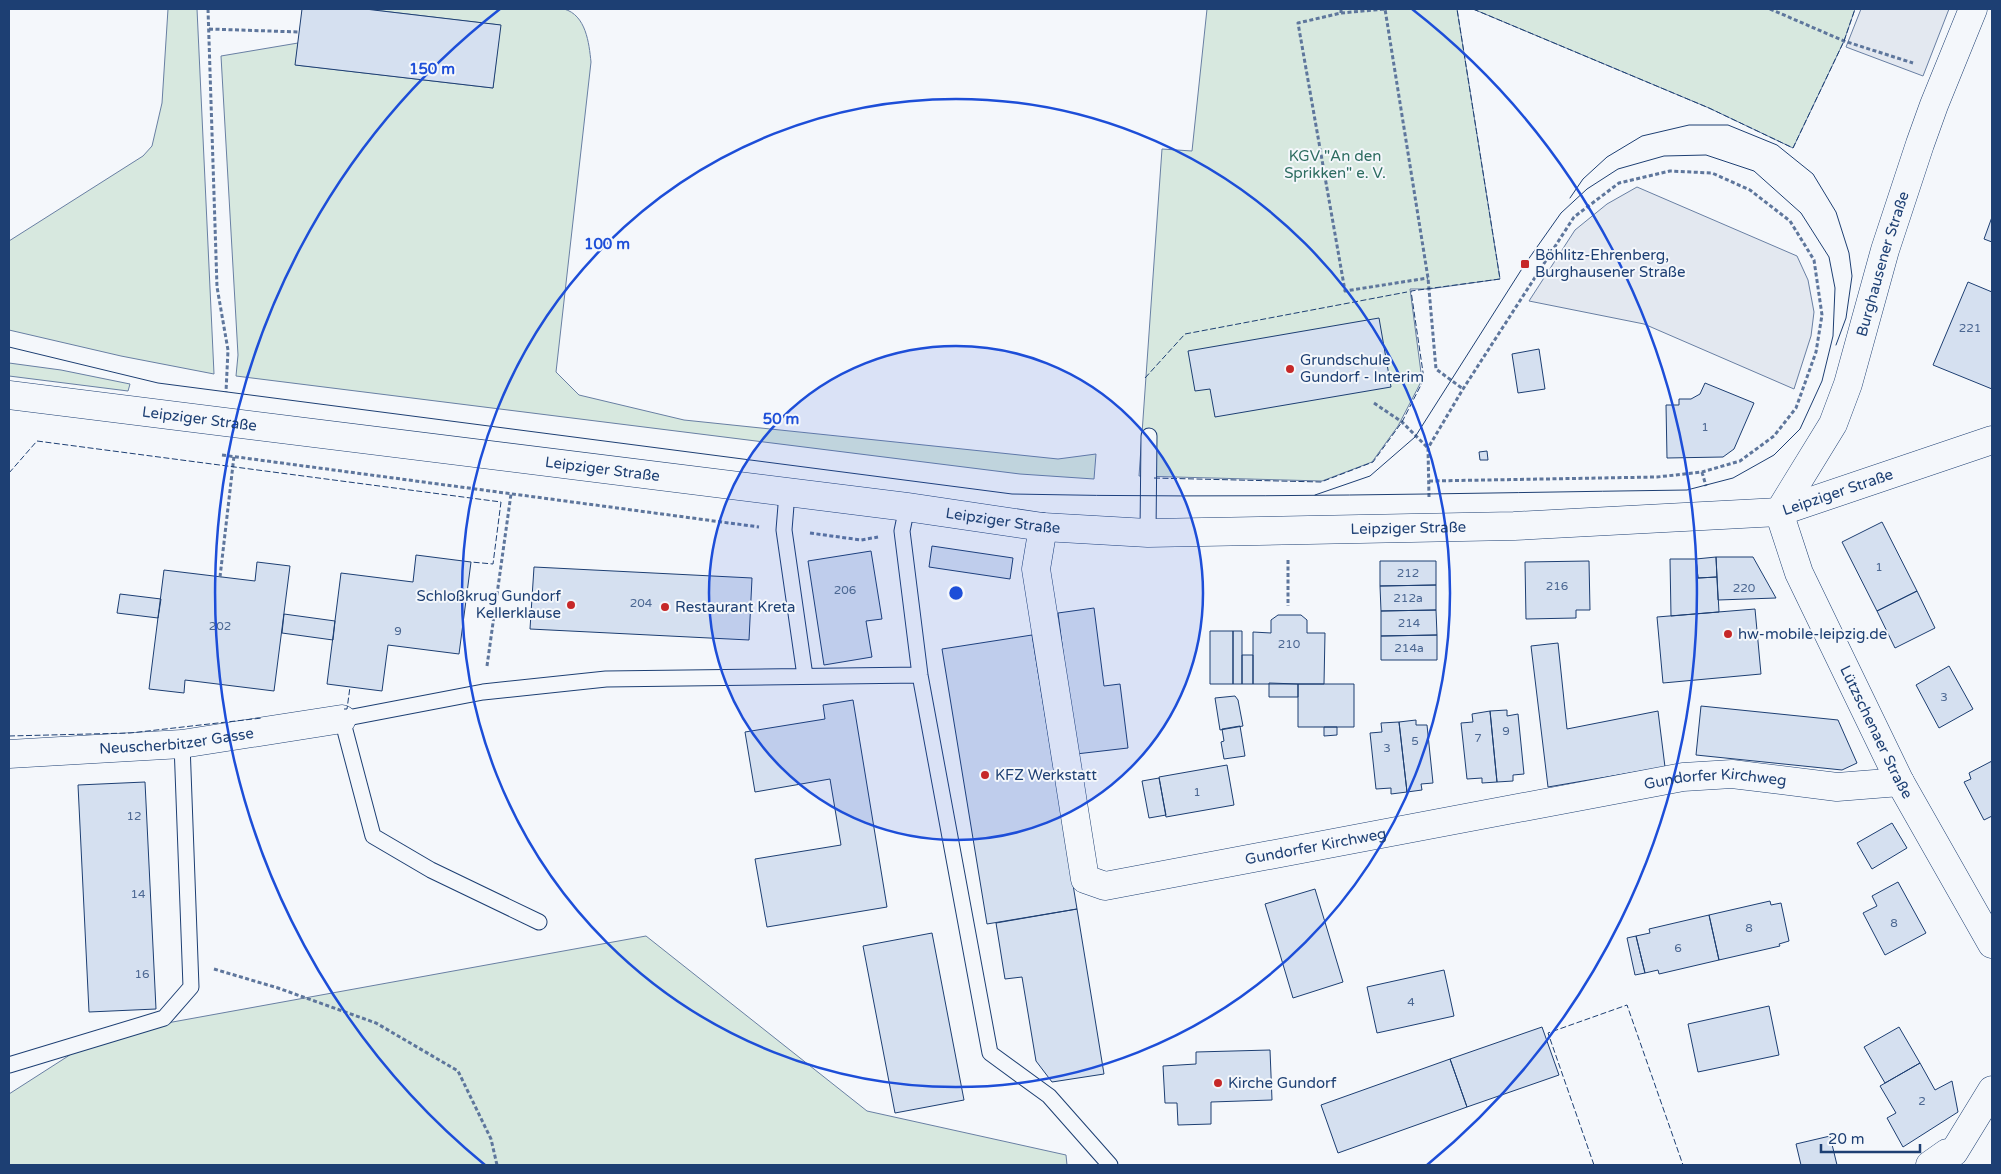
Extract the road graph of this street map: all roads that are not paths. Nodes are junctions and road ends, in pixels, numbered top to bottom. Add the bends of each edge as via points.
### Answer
1 (1973, 9) edge
2 (9, 395) edge
3 (1149, 436) dead end
4 (1992, 440) edge
5 (787, 493) junction
6 (1779, 512) junction
7 (905, 519) junction
8 (1042, 527) junction
9 (1148, 533) junction
10 (920, 675) junction
11 (805, 676) junction
12 (342, 719) junction
13 (182, 744) junction
14 (9, 754) edge
15 (1900, 782) junction
16 (539, 922) dead end
17 (1992, 944) edge
18 (9, 1065) edge
19 (1992, 1090) edge
20 (1954, 1159) edge
21 (1110, 1165) edge
22 (1930, 1165) edge

1 - 6 street, Burghausener Straße via 1934,105 1884,250 1848,384 1833,424
2 - 5 street, Leipziger Straße
3 - 9 lane
4 - 6 street, Leipziger Straße
5 - 7 street, Leipziger Straße
5 - 11 lane via 784,530
6 - 9 street, Leipziger Straße via 1590,524
6 - 15 street, Lützschenaer Straße via 1799,573
7 - 8 street, Leipziger Straße
7 - 10 lane
8 - 9 street, Leipziger Straße
8 - 15 street, Gundorfer Kirchweg via 1036,569 1086,879 1106,886 1683,777 1732,774 1837,787
10 - 11 lane
10 - 21 lane via 990,1053 1049,1096
11 - 12 lane via 606,678 483,692
12 - 13 street, Neuscherbitzer Gasse
12 - 16 lane via 373,836 431,870
13 - 14 street, Neuscherbitzer Gasse
13 - 18 lane via 191,987 164,1018
15 - 17 street, Lützschenaer Straße
19 - 20 street
20 - 22 street via 1947,1153

